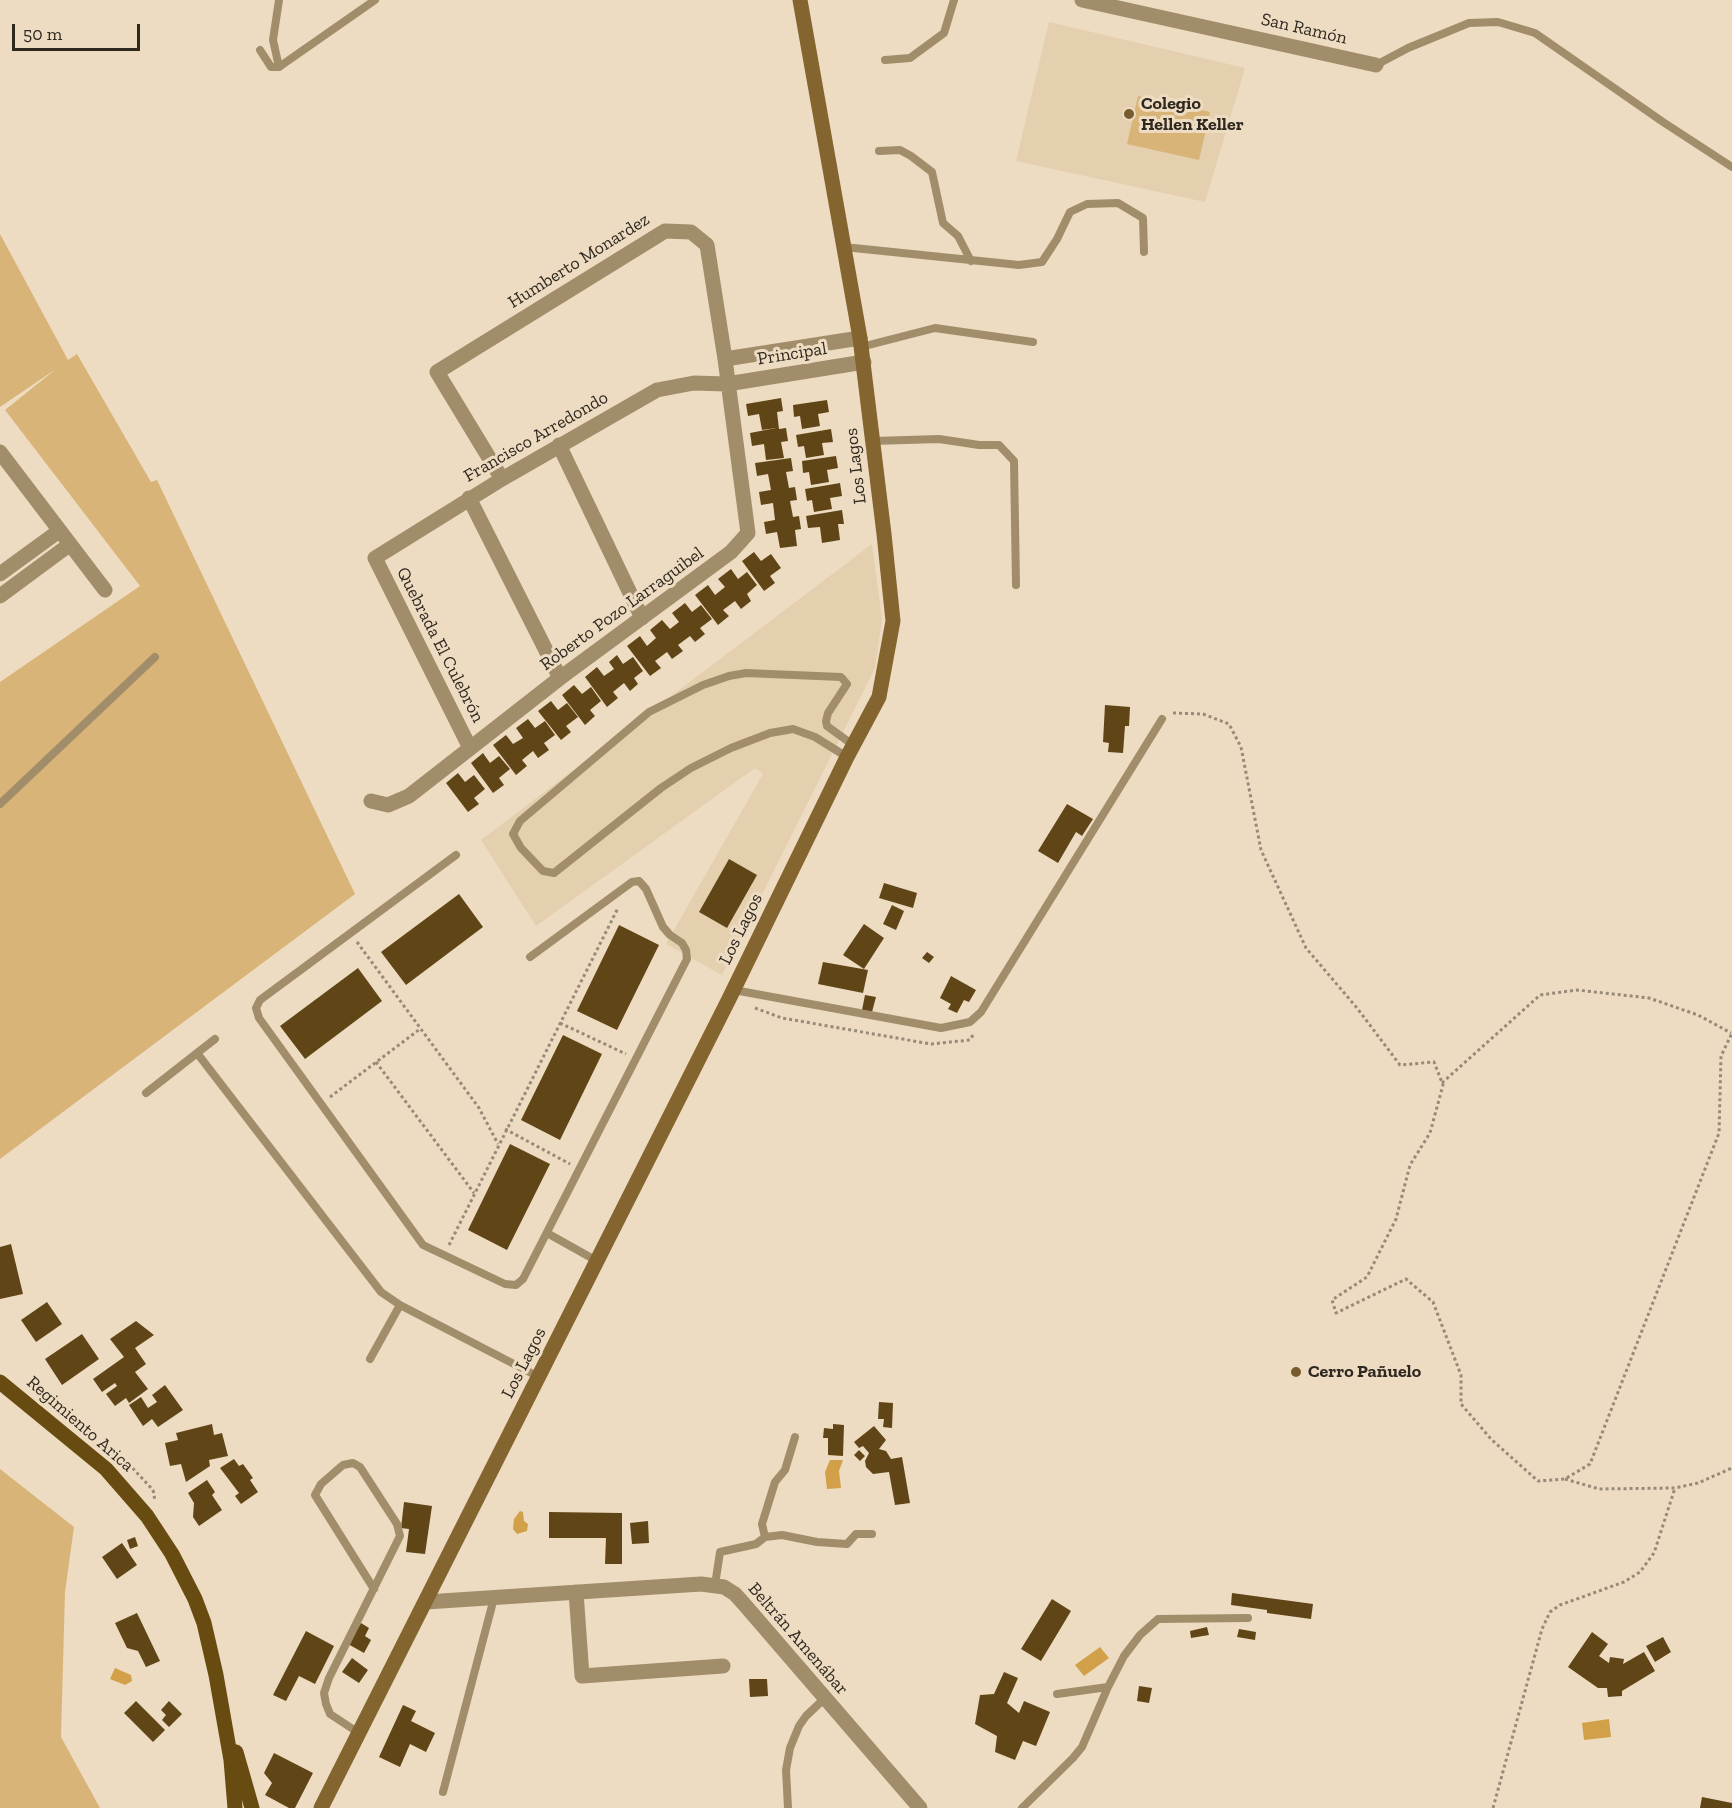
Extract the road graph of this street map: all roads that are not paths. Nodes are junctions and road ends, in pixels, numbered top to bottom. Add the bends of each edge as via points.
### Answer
1 (279, 0) edge
2 (375, 0) edge
3 (800, 0) edge
4 (954, 0) edge
5 (1082, 0) edge
6 (261, 50) dead end
7 (885, 60) dead end
8 (1376, 65) joint
9 (279, 67) junction
10 (879, 151) dead end
11 (1732, 167) edge
12 (844, 247) junction
13 (1144, 252) dead end
14 (971, 261) junction
15 (861, 342) junction
16 (1033, 342) dead end
17 (725, 359) junction
18 (864, 362) junction
19 (727, 384) junction
20 (873, 441) junction
21 (559, 446) junction
22 (0, 452) edge
23 (502, 479) junction
24 (470, 498) junction
25 (59, 531) junction
26 (69, 545) junction
27 (375, 558) joint
28 (0, 574) edge
29 (1016, 585) dead end
30 (105, 590) dead end
31 (0, 596) edge
32 (642, 618) junction
33 (155, 657) dead end
34 (560, 678) junction
35 (1164, 720) road end
36 (470, 748) junction
37 (850, 751) junction
38 (371, 801) dead end
39 (0, 804) edge
40 (456, 855) dead end
41 (530, 957) dead end
42 (732, 994) junction
43 (215, 1039) dead end
44 (197, 1053) junction
45 (146, 1093) dead end
46 (547, 1233) junction
47 (597, 1261) junction
48 (400, 1305) junction
49 (370, 1359) dead end
50 (539, 1377) junction
51 (0, 1382) edge
52 (795, 1437) dead end
53 (872, 1534) dead end
54 (765, 1538) junction
55 (715, 1585) junction
56 (374, 1588) junction
57 (576, 1593) junction
58 (494, 1598) junction
59 (426, 1602) junction
60 (1248, 1618) dead end
61 (723, 1666) dead end
62 (1108, 1687) junction
63 (1057, 1694) dead end
64 (824, 1699) junction
65 (226, 1727) junction
66 (359, 1733) junction
67 (443, 1792) dead end
68 (920, 1807) edge
69 (235, 1808) edge
70 (252, 1808) edge
71 (321, 1808) edge
72 (788, 1808) edge
73 (1022, 1808) edge

1 - 9 lane via 273,40
2 - 9 lane
3 - 12 main road, Los Lagos
4 - 7 lane via 944,33 910,58
5 - 8 street, San Ramón
6 - 9 lane via 271,67
8 - 11 lane via 1469,23 1498,22 1535,33
10 - 14 lane via 900,150 932,172 943,224 958,236
12 - 14 lane
12 - 15 main road, Los Lagos
13 - 14 lane via 1143,218 1118,203 1087,204 1070,212 1042,262 1019,266
15 - 16 lane via 935,328
15 - 17 street, Principal
15 - 18 main road, Los Lagos
17 - 19 street, Roberto Pozo Larraguibel
17 - 23 street, Humberto Monardez via 707,245 691,232 666,231 437,372
18 - 19 street, Principal
18 - 20 main road, Los Lagos
19 - 21 street, Francisco Arredondo via 694,383 657,390
19 - 32 street, Roberto Pozo Larraguibel via 748,532 731,552
20 - 29 lane via 939,438 999,445 1014,461
20 - 37 main road, Los Lagos via 892,621 879,697
21 - 23 street, Francisco Arredondo
21 - 32 street
22 - 25 street
23 - 24 street, Francisco Arredondo
24 - 27 street, Francisco Arredondo
24 - 34 street
25 - 26 street
25 - 28 street
26 - 30 street
26 - 31 street
27 - 36 street, Quebrada El Culebrón
32 - 34 street, Roberto Pozo Larraguibel
33 - 39 lane
34 - 36 street, Roberto Pozo Larraguibel
35 - 42 lane via 981,1012 970,1022 941,1028
36 - 38 street, Roberto Pozo Larraguibel via 409,796 388,805
37 - 37 lane via 826,721 847,684 841,677 746,672 729,676 650,712 519,821 513,834 543,871 554,873 661,788 731,748 793,729
37 - 42 main road, Los Lagos
40 - 46 lane via 260,1000 256,1008 259,1018 423,1245 505,1284 516,1285
41 - 46 lane via 632,882 639,881 663,927 682,943 687,959
42 - 47 main road, Los Lagos
43 - 44 lane
44 - 45 lane
44 - 48 lane via 369,1278
46 - 47 lane
47 - 50 main road, Los Lagos
48 - 49 lane
48 - 50 lane
50 - 59 main road, Los Lagos
51 - 65 main road, Regimiento Arica via 106,1469 159,1533 184,1576 204,1623
52 - 54 lane via 762,1524
53 - 54 lane via 856,1534 847,1544 782,1535
54 - 55 lane via 756,1544 720,1552
55 - 57 street
55 - 64 street, Beltrán Amenábar via 735,1594
56 - 56 lane via 315,1495 321,1484 343,1465 353,1463 360,1467 397,1524 400,1536
56 - 66 lane via 324,1693 330,1714
57 - 58 street
57 - 61 street via 582,1676
58 - 59 street
58 - 67 lane
59 - 66 main road, Los Lagos
60 - 62 lane via 1158,1619 1124,1656
62 - 63 lane
62 - 73 lane via 1082,1747
64 - 68 street, Beltrán Amenábar
64 - 72 lane via 806,1716 790,1748 786,1770
65 - 69 main road, Regimiento Arica
65 - 70 main road, Regimiento Arica
66 - 71 main road, Los Lagos

